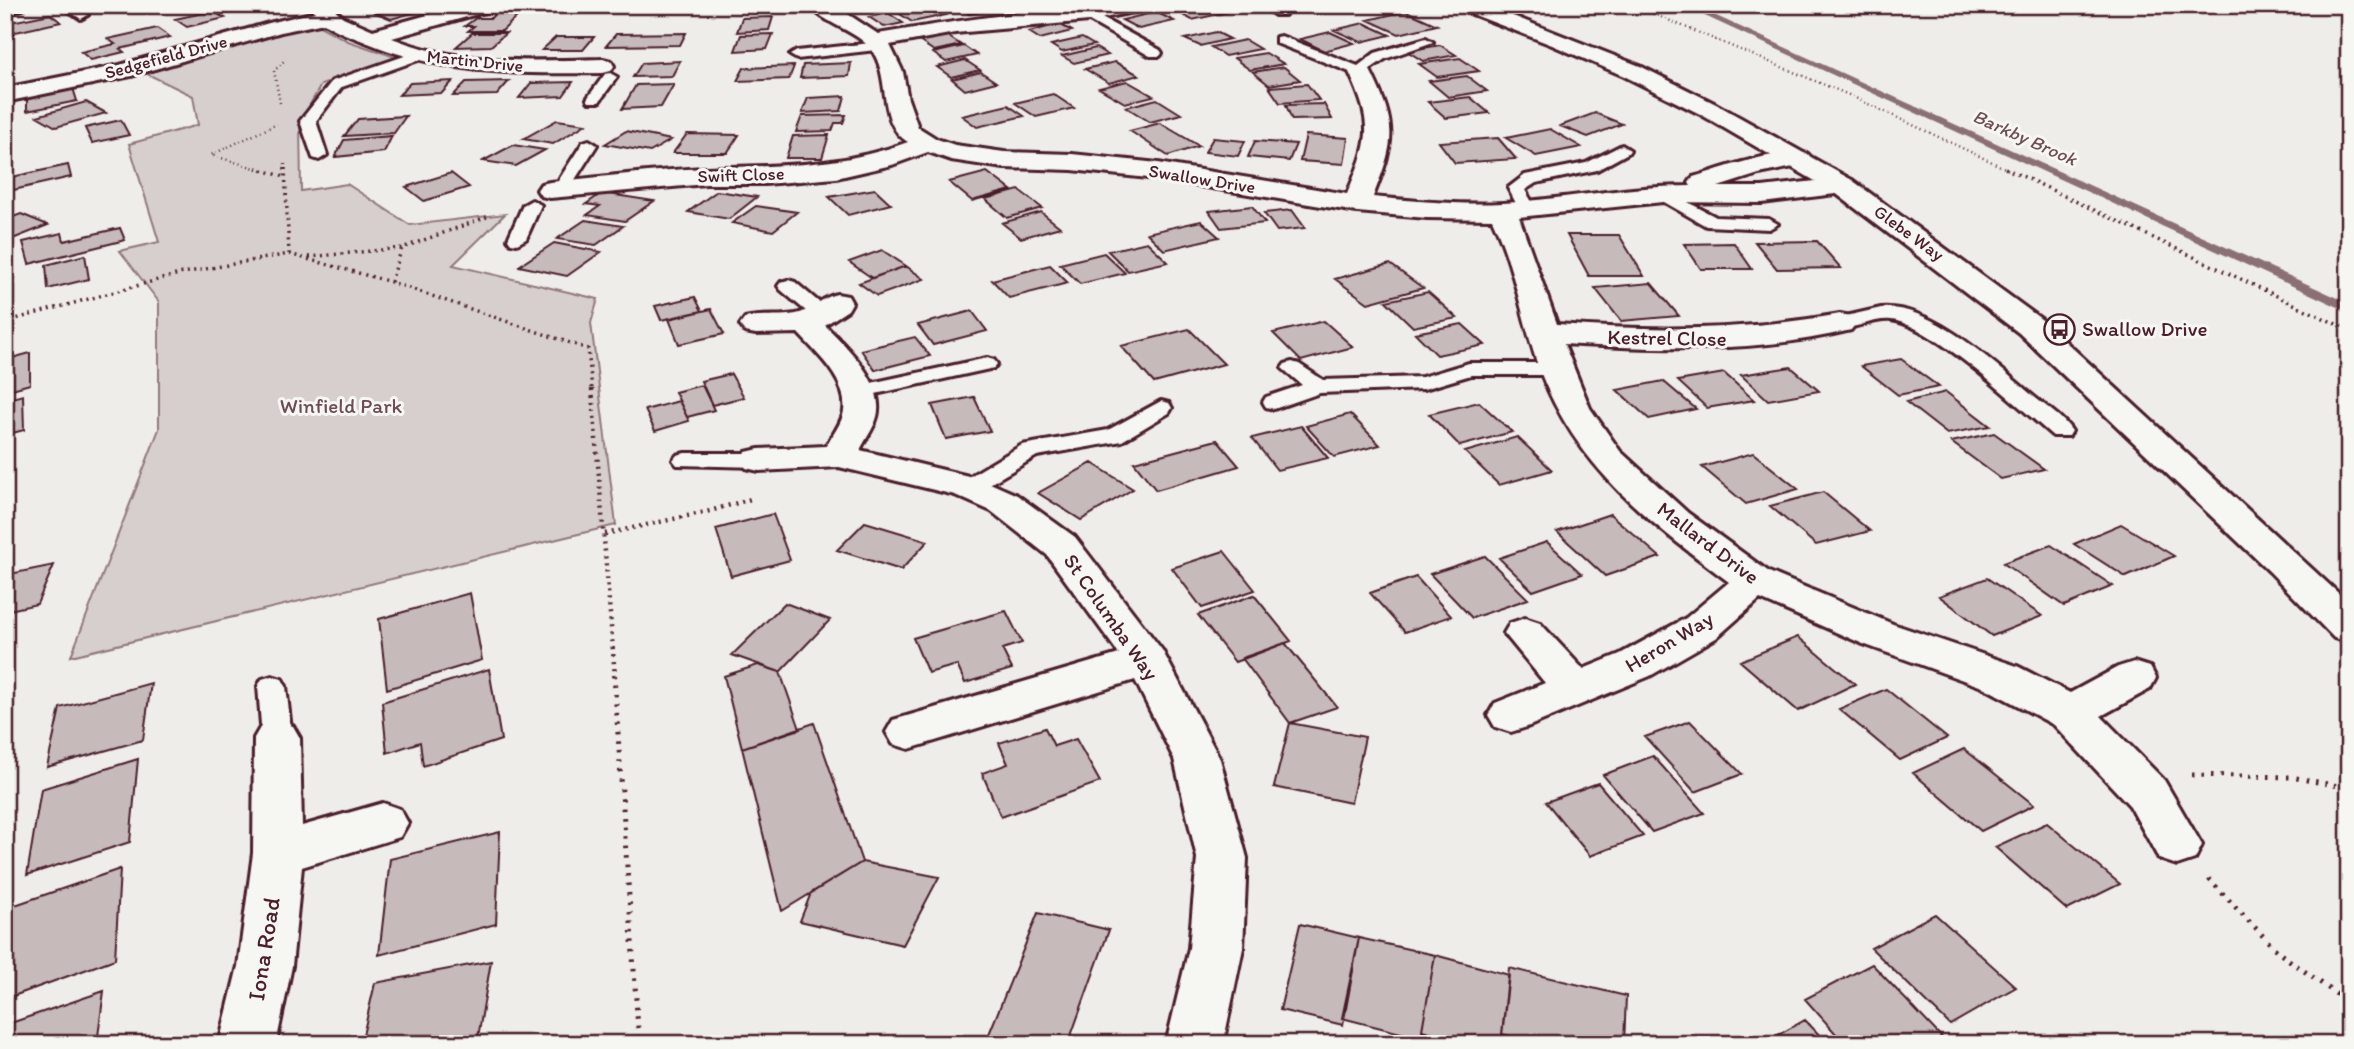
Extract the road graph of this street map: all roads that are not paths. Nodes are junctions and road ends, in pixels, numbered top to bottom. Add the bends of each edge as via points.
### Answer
1 (16, 5) edge
2 (65, 5) edge
3 (488, 5) edge
4 (819, 5) edge
5 (1141, 5) edge
6 (1266, 5) edge
7 (1466, 5) edge
8 (5, 7) edge
9 (323, 11) edge
10 (1050, 11) edge
11 (1280, 12) dead end
12 (81, 15) dead end
13 (1089, 15) junction
14 (371, 37) junction
15 (1281, 40) dead end
16 (1426, 42) dead end
17 (877, 44) junction
18 (1154, 53) dead end
19 (419, 55) junction
20 (626, 55) dead end
21 (797, 55) dead end
22 (606, 71) junction
23 (1360, 72) junction
24 (5, 95) edge
25 (594, 99) dead end
26 (928, 144) junction
27 (589, 145) dead end
28 (1622, 150) dead end
29 (319, 155) dead end
30 (1799, 159) junction
31 (1843, 186) junction
32 (544, 189) junction
33 (1663, 194) junction
34 (1357, 204) junction
35 (1515, 210) junction
36 (1769, 224) dead end
37 (516, 239) dead end
38 (788, 286) dead end
39 (821, 313) junction
40 (1840, 323) joint
41 (756, 325) dead end
42 (1790, 335) junction
43 (1550, 351) junction
44 (1818, 360) dead end
45 (987, 364) dead end
46 (1292, 368) dead end
47 (1318, 387) junction
48 (857, 392) junction
49 (1274, 402) dead end
50 (1161, 408) dead end
51 (2061, 431) dead end
52 (839, 456) junction
53 (685, 460) dead end
54 (771, 460) joint
55 (968, 487) junction
56 (2284, 563) junction
57 (1755, 581) junction
58 (2349, 597) edge
59 (2349, 628) edge
60 (1525, 633) dead end
61 (1147, 662) junction
62 (2134, 678) dead end
63 (272, 686) dead end
64 (1575, 688) junction
65 (2070, 713) junction
66 (1511, 715) dead end
67 (909, 732) dead end
68 (277, 738) joint
69 (383, 823) dead end
70 (2177, 845) road end
71 (278, 853) junction
72 (247, 1044) edge
73 (1194, 1044) edge

1 - 8 street
2 - 12 lane
3 - 14 street
4 - 17 street
5 - 13 street
6 - 11 lane
7 - 30 street, Glebe Way via 1632,71
9 - 14 street, Martin Drive
9 - 24 street, Sedgefield Drive via 123,71
10 - 13 street
10 - 17 street
13 - 18 lane
14 - 19 street, Martin Drive
15 - 23 lane
16 - 23 lane via 1380,57
17 - 21 lane
17 - 26 street, Swallow Drive via 892,72 907,131
19 - 22 street, Martin Drive via 463,63
19 - 29 lane via 337,84 309,121
20 - 22 street, Martin Drive
22 - 25 lane
23 - 34 street via 1380,117 1381,142
26 - 32 street, Swift Close via 836,170
26 - 34 street, Swallow Drive via 1004,160 1158,171
27 - 32 lane
28 - 35 lane via 1591,167 1531,178 1516,188
30 - 31 street, Glebe Way
30 - 33 street, Swallow Drive
31 - 33 street, Swallow Drive via 1762,195
31 - 56 street, Glebe Way via 2030,326
32 - 37 lane
33 - 35 street, Swallow Drive
33 - 36 lane via 1712,222
34 - 35 street, Swallow Drive
35 - 43 street, Mallard Drive via 1512,231
38 - 39 lane
39 - 41 street
39 - 48 street
40 - 42 street, Kestrel Close
40 - 51 lane via 1893,314 1921,324 1958,347
42 - 43 street, Kestrel Close via 1641,340
42 - 44 street
43 - 47 lane via 1424,383
43 - 57 street, Mallard Drive via 1573,408 1607,459 1674,522
45 - 48 lane
46 - 47 lane
47 - 49 lane
48 - 52 street via 861,411
50 - 55 lane via 1114,436 1030,450
52 - 54 street, St Columba Way
52 - 55 street, St Columba Way
53 - 54 lane
55 - 61 street, St Columba Way via 1004,503 1061,546
56 - 58 street, Glebe Way
56 - 59 street, Glebe Way
57 - 64 street, Heron Way via 1701,628 1635,665
57 - 65 street, Mallard Drive via 1878,634 2001,677
60 - 64 street
61 - 67 street
61 - 73 street, St Columba Way via 1197,759 1223,858 1216,948
62 - 65 street
63 - 68 lane
64 - 66 street, Heron Way
65 - 70 street, Mallard Drive via 2147,793
68 - 71 street, Iona Road
69 - 71 street
71 - 72 street, Iona Road via 265,966

